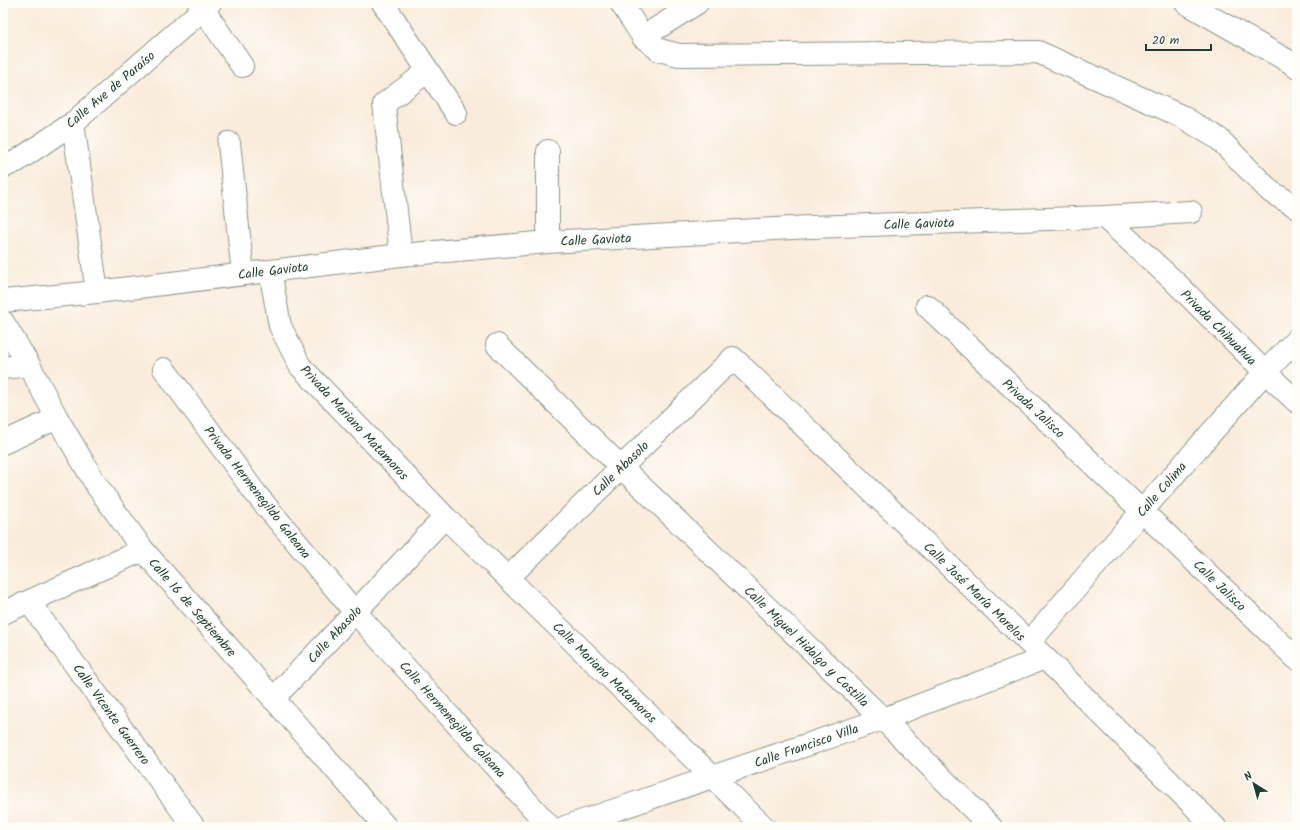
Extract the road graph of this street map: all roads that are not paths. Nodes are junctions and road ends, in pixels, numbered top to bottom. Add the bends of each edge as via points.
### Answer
1 (383, 3) edge
2 (622, 3) edge
3 (697, 3) edge
4 (1186, 3) edge
5 (204, 5) edge
6 (643, 37) junction
7 (1295, 62) edge
8 (242, 66) dead end
9 (428, 71) junction
10 (456, 113) dead end
11 (72, 123) junction
12 (230, 144) dead end
13 (548, 151) dead end
14 (3, 167) edge
15 (1297, 207) edge
16 (1191, 212) dead end
17 (1104, 217) junction
18 (548, 242) junction
19 (401, 255) junction
20 (270, 271) junction
21 (243, 274) junction
22 (97, 292) junction
23 (3, 300) edge
24 (926, 306) dead end
25 (3, 322) edge
26 (1297, 339) edge
27 (497, 345) dead end
28 (733, 358) joint
29 (29, 365) junction
30 (3, 368) edge
31 (164, 370) dead end
32 (1265, 372) junction
33 (1297, 402) edge
34 (57, 418) junction
35 (3, 443) edge
36 (621, 467) junction
37 (1142, 510) junction
38 (445, 517) junction
39 (143, 550) junction
40 (508, 578) junction
41 (30, 602) junction
42 (355, 612) junction
43 (3, 613) edge
44 (1029, 643) junction
45 (1045, 658) junction
46 (1297, 659) edge
47 (273, 698) junction
48 (883, 719) junction
49 (712, 776) junction
50 (194, 827) edge
51 (386, 827) edge
52 (550, 827) edge
53 (565, 827) edge
54 (764, 827) edge
55 (991, 827) edge
56 (1216, 827) edge

1 - 9 street
2 - 6 street
3 - 6 street
4 - 7 street
5 - 8 street
5 - 11 street, Calle Ave de Paraíso
6 - 15 street via 659,50 679,55 1038,52 1181,116 1219,139 1271,192
9 - 10 street
9 - 19 street via 384,104
11 - 14 street, Calle Ave de Paraíso
11 - 22 street
12 - 21 street
13 - 18 street
16 - 17 street, Calle Gaviota
17 - 18 street, Calle Gaviota via 810,227
17 - 32 street, Privada Chihuahua via 1174,281
18 - 19 street, Calle Gaviota
19 - 20 street, Calle Gaviota
20 - 21 street, Calle Gaviota
20 - 38 street, Privada Mariano Matamoros via 280,326 300,366
21 - 22 street, Calle Gaviota
22 - 23 street, Calle Gaviota
24 - 37 street, Privada Jalisco
25 - 29 street, Calle 16 de Septiembre
26 - 32 street, Calle Colima
27 - 36 street, Calle Miguel Hidalgo y Costilla
28 - 36 street, Calle Abasolo
28 - 44 street, Calle José María Morelos
29 - 30 street
29 - 34 street, Calle 16 de Septiembre
31 - 42 street, Privada Hermenegildo Galeana via 256,494
32 - 33 street, Privada Chihuahua
32 - 37 street, Calle Colima
34 - 35 street
34 - 39 street, Calle 16 de Septiembre via 97,486
36 - 40 street, Calle Abasolo
36 - 48 street, Calle Miguel Hidalgo y Costilla
37 - 44 street, Calle Colima
37 - 46 street, Calle Jalisco
38 - 40 street, Calle Mariano Matamoros
38 - 42 street, Calle Abasolo
39 - 41 street
39 - 47 street, Calle 16 de Septiembre
40 - 49 street, Calle Mariano Matamoros
41 - 43 street
41 - 50 street, Calle Vicente Guerrero
42 - 47 street, Calle Abasolo
42 - 52 street, Calle Hermenegildo Galeana
44 - 45 street, Calle José María Morelos
45 - 48 street, Calle Francisco Villa
45 - 56 street, Calle José María Morelos
47 - 51 street, Calle 16 de Septiembre
48 - 49 street, Calle Francisco Villa
48 - 55 street, Calle Miguel Hidalgo y Costilla
49 - 53 street, Calle Francisco Villa
49 - 54 street, Calle Mariano Matamoros

